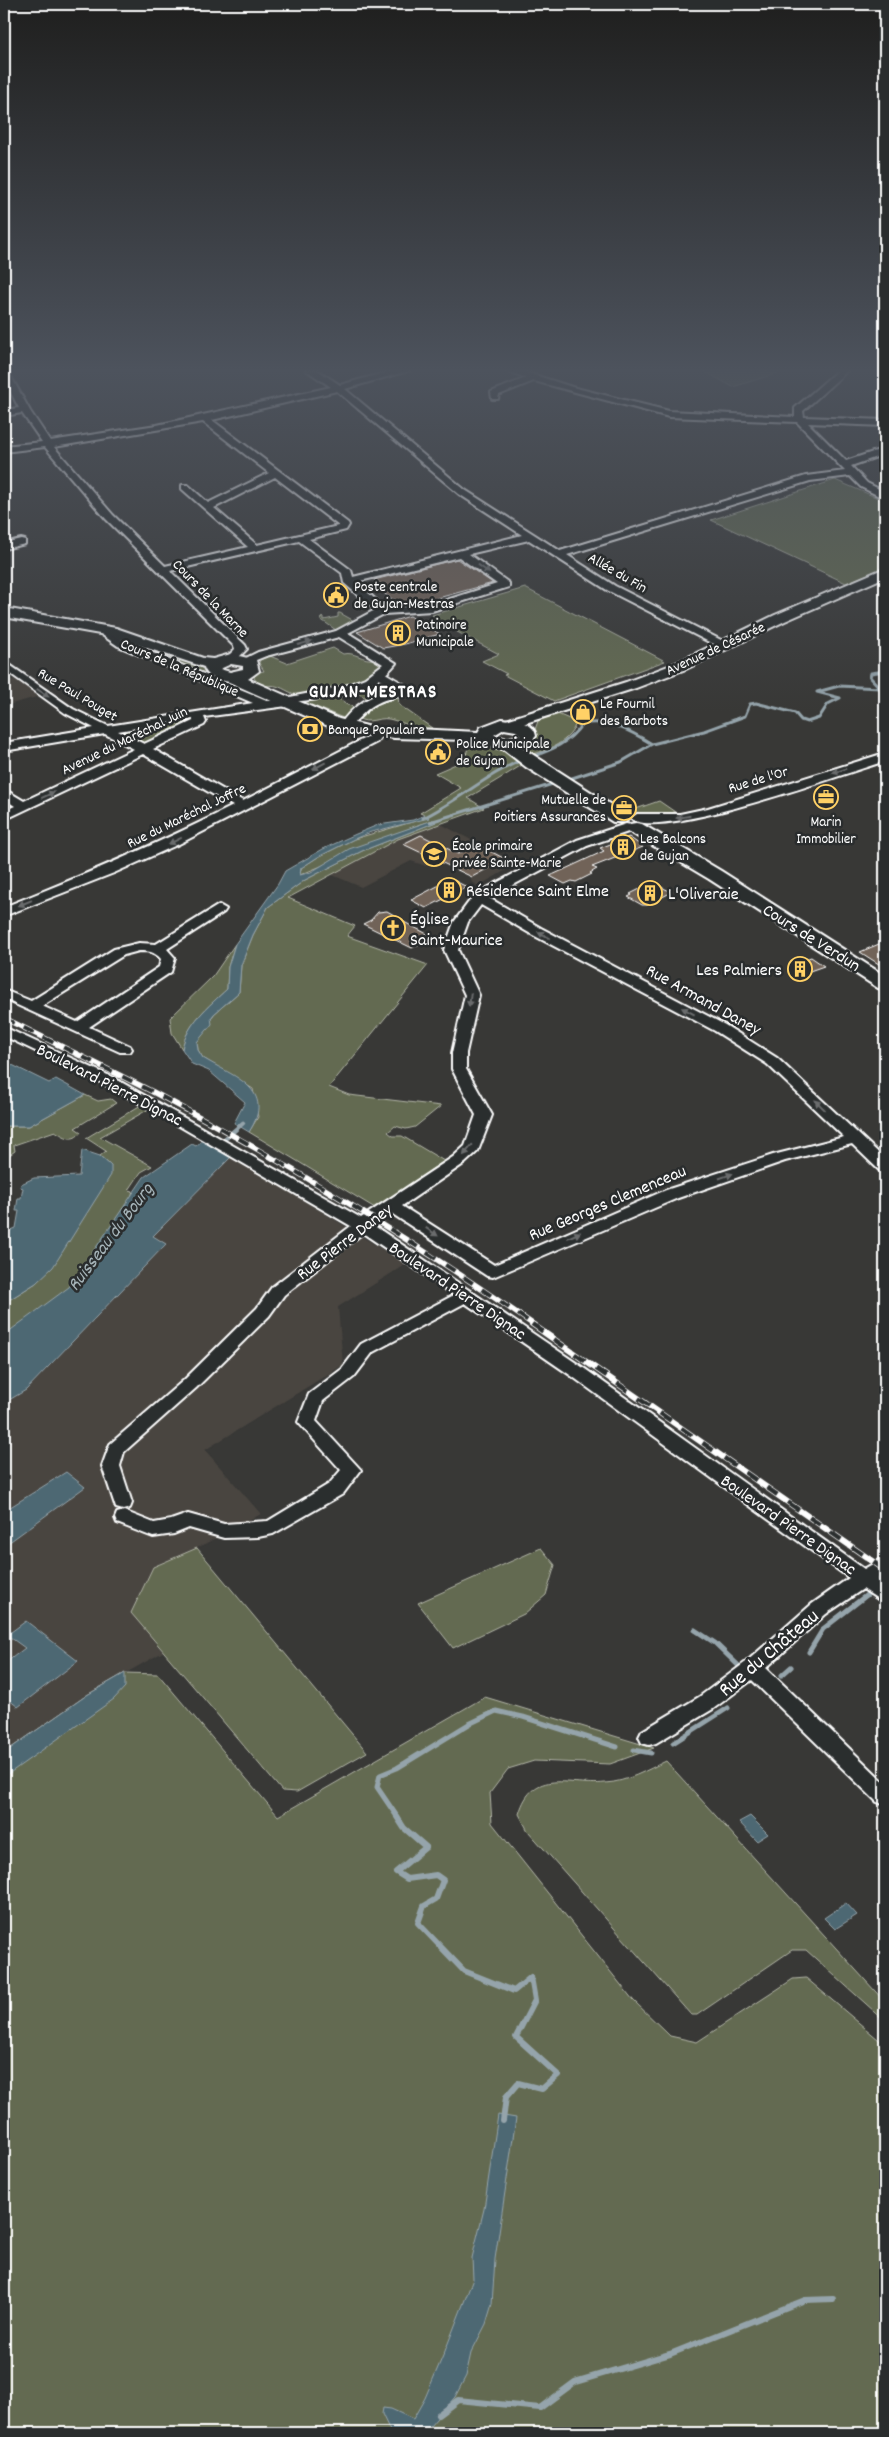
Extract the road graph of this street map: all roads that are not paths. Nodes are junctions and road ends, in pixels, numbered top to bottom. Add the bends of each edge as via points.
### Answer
1 (79, 484) edge
2 (253, 484) edge
3 (291, 484) edge
4 (452, 484) edge
5 (790, 484) edge
6 (863, 484) edge
7 (185, 487) dead end
8 (885, 496) edge
9 (207, 507) junction
10 (531, 536) junction
11 (302, 538) junction
12 (21, 542) dead end
13 (4, 546) edge
14 (255, 548) junction
15 (462, 554) junction
16 (560, 554) junction
17 (162, 570) junction
18 (885, 572) edge
19 (348, 581) junction
20 (382, 610) junction
21 (4, 613) edge
22 (102, 630) junction
23 (340, 633) junction
24 (725, 644) junction
25 (4, 664) edge
26 (214, 664) junction
27 (242, 664) junction
28 (380, 675) junction
29 (230, 677) junction
30 (407, 691) joint
31 (263, 701) junction
32 (290, 701) junction
33 (540, 713) junction
34 (197, 715) junction
35 (348, 722) junction
36 (508, 724) junction
37 (107, 730) junction
38 (373, 730) junction
39 (487, 734) junction
40 (4, 747) edge
41 (522, 748) junction
42 (144, 749) junction
43 (885, 757) edge
44 (868, 762) junction
45 (885, 772) edge
46 (4, 793) edge
47 (24, 806) junction
48 (243, 806) junction
49 (4, 816) edge
50 (627, 823) junction
51 (479, 898) junction
52 (219, 909) dead end
53 (4, 912) edge
54 (158, 949) junction
55 (885, 984) edge
56 (4, 994) edge
57 (32, 1006) junction
58 (78, 1028) junction
59 (4, 1031) edge
60 (125, 1049) dead end
61 (855, 1138) junction
62 (885, 1167) edge
63 (391, 1206) junction
64 (362, 1225) junction
65 (466, 1296) junction
66 (885, 1564) edge
67 (864, 1578) junction
68 (885, 1594) edge
69 (754, 1668) junction
70 (649, 1737) dead end
71 (885, 1796) edge

1 - 17 street, Cours de la Marne
2 - 9 street
3 - 11 street via 344,525
4 - 10 street, Allée du Fin
5 - 16 street
6 - 8 street
7 - 9 street
9 - 14 street
10 - 15 street
10 - 16 street, Allée du Fin
11 - 14 street
11 - 19 street via 348,572
12 - 13 street
14 - 17 street
15 - 19 street
15 -> 20 street via 505,585 432,608
16 - 24 street, Allée du Fin via 611,588
17 - 27 street, Cours de la Marne via 239,645
18 - 24 street, Avenue de Césarée
19 - 20 street
20 - 23 street
21 - 22 main road, Cours de la République
22 - 26 main road, Cours de la République
22 - 31 street, Cours de la République via 122,644
27 -> 23 street via 262,654
23 - 28 street via 390,663
24 - 33 street, Avenue de Césarée via 642,682
25 -> 37 street, Rue Paul Pouget via 62,706
26 - 27 main road
26 - 29 main road via 214,673
27 - 29 main road
27 - 32 main road via 261,687
28 - 30 street
28 - 32 street via 336,693
29 - 31 main road
30 - 35 street via 382,696 365,704
31 - 32 main road
31 - 34 street, Avenue du Maréchal Juin
32 - 35 main road
32 - 38 main road via 334,723
33 - 36 street, Avenue de Césarée
33 - 41 street
34 - 37 street
34 - 42 street, Avenue du Maréchal Juin via 200,722
35 - 38 main road
36 - 39 main road via 495,725
36 - 41 main road
37 - 40 street
37 - 42 street, Rue Paul Pouget
38 - 39 main road via 390,723 395,731
38 -> 48 street, Rue du Maréchal Joffre via 373,739
39 - 41 main road
41 - 50 main road, Cours de Verdun via 558,779
47 -> 42 street, Avenue du Maréchal Juin
42 - 48 street, Rue Paul Pouget
43 - 44 street, Rue de l'Or
44 - 45 street
44 -> 50 street, Rue de l'Or via 701,813
46 - 47 street
47 - 49 street, Avenue du Maréchal Juin
48 -> 53 street, Rue du Maréchal Joffre via 125,863
50 - 51 street, Rue de l'Or via 582,843
50 - 55 main road, Cours de Verdun
61 -> 51 street, Rue Armand Daney via 772,1061 720,1028
51 -> 63 street, Rue Pierre Daney via 460,922 450,950 472,995 459,1053 459,1069 484,1115 472,1148
52 - 54 street
54 - 57 street via 134,948 119,952
54 - 58 street via 163,950 168,958 166,969
56 - 57 street
57 - 58 street
58 - 60 street
59 - 64 street, Boulevard Pierre Dignac via 107,1080
61 - 62 street, Rue Armand Daney
63 -> 61 street, Rue Georges Clemenceau via 493,1272 672,1194 779,1158
63 - 64 street, Rue Pierre Daney
64 - 65 street, Boulevard Pierre Dignac
64 - 65 street, Rue Pierre Daney via 278,1291 263,1312 190,1384 116,1449 111,1466 123,1511 153,1530 188,1521 224,1531 258,1530 273,1527 336,1489 352,1470 307,1422 315,1398 348,1373 367,1348
65 - 67 street, Boulevard Pierre Dignac
66 - 67 street, Rue du Château
67 - 68 street, Boulevard Pierre Dignac
67 - 69 street, Rue du Château via 819,1609
69 - 70 street, Rue du Château via 706,1703
69 - 71 street

